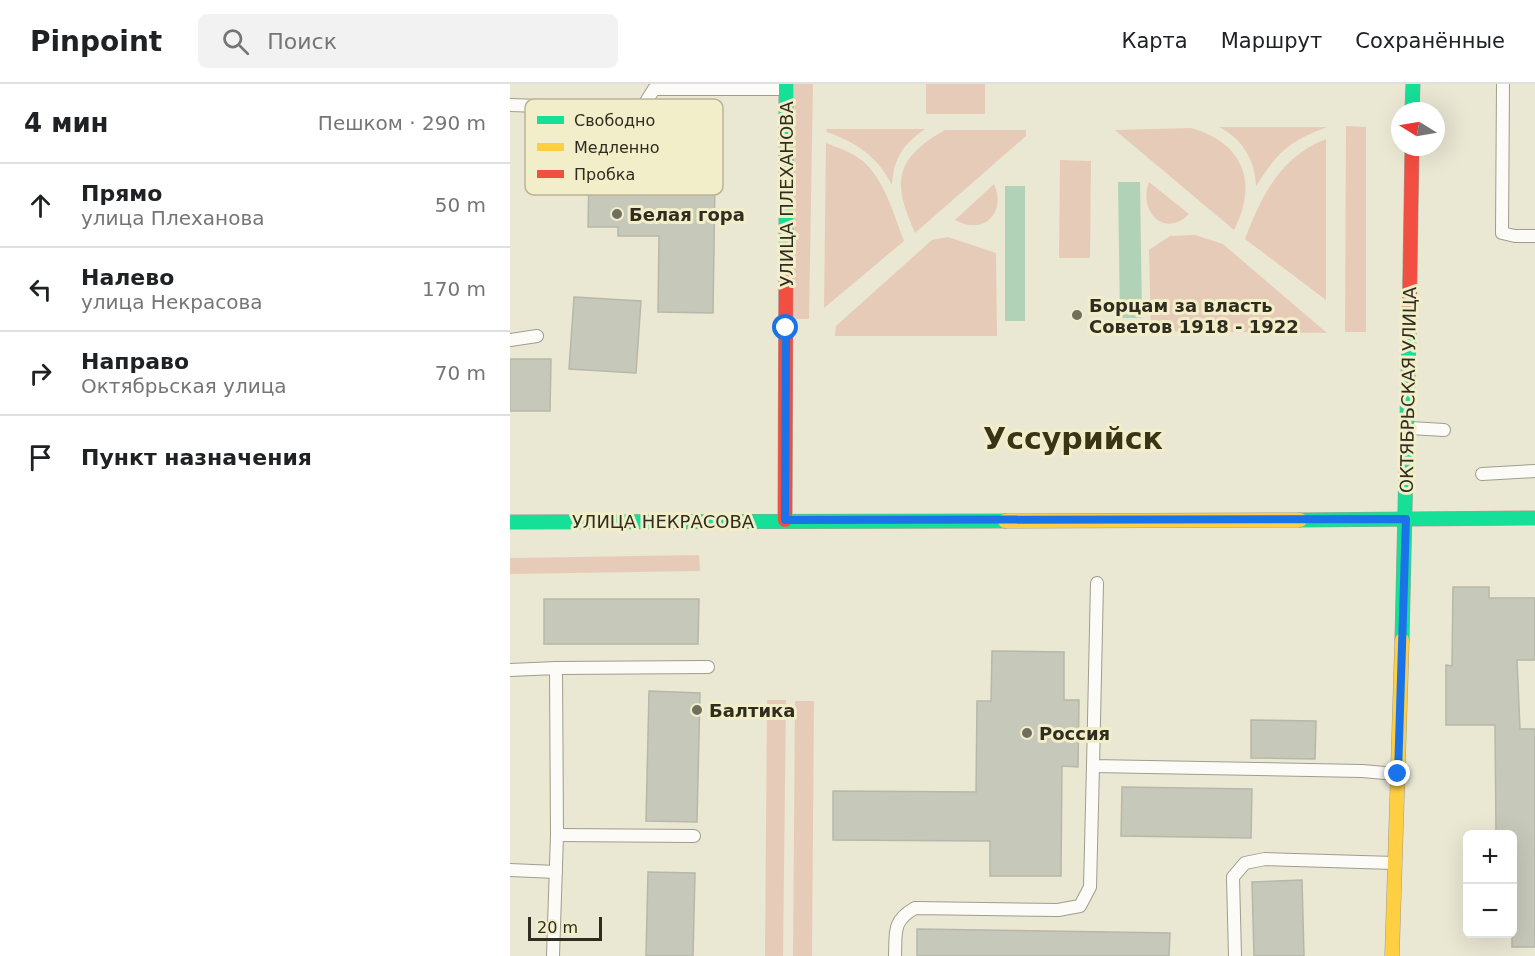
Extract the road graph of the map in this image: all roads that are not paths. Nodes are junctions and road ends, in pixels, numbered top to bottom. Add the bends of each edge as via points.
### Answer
1 (1413, 84) edge
2 (1503, 84) edge
3 (654, 86) edge
4 (786, 86) edge
5 (1412, 102) edge
6 (510, 105) edge
7 (525, 105) edge
8 (1412, 156) edge
9 (1535, 236) edge
10 (537, 336) dead end
11 (510, 340) edge
12 (1407, 428) junction
13 (1444, 430) dead end
14 (1535, 471) edge
15 (1482, 474) dead end
16 (1535, 518) edge
17 (1406, 519) junction
18 (785, 520) junction
19 (510, 522) edge
20 (1097, 583) dead end
21 (708, 667) dead end
22 (556, 668) junction
23 (510, 670) edge
24 (1094, 766) junction
25 (1398, 774) junction
26 (557, 835) junction
27 (694, 836) dead end
28 (1395, 863) junction
29 (510, 870) edge
30 (556, 872) junction
31 (553, 956) edge
32 (895, 956) edge
33 (1235, 956) edge
34 (1392, 956) edge

1 - 5 street
2 - 9 lane via 1502,233
3 - 4 lane
4 - 18 street, УЛИЦА ПЛЕХАНОВА
6 - 7 lane
8 - 12 street, ОКТЯБРЬСКАЯ УЛИЦА
10 - 11 lane
12 - 13 lane
12 - 17 street, ОКТЯБРЬСКАЯ УЛИЦА
14 - 15 lane
16 - 17 street, УЛИЦА НЕКРАСОВА
17 - 18 street, УЛИЦА НЕКРАСОВА
17 - 25 street, ОКТЯБРЬСКАЯ УЛИЦА
18 - 19 street, УЛИЦА НЕКРАСОВА
20 - 24 lane
21 - 22 lane
22 - 23 lane
22 - 26 lane
24 - 25 lane
24 - 32 lane via 1090,887 1080,906 1058,910 915,908 902,915 896,930
25 - 28 street, ОКТЯБРЬСКАЯ УЛИЦА
26 - 27 lane
26 - 30 lane
28 - 33 lane via 1265,859 1245,862 1233,877
28 - 34 street, ОКТЯБРЬСКАЯ УЛИЦА
29 - 30 lane
30 - 31 lane

